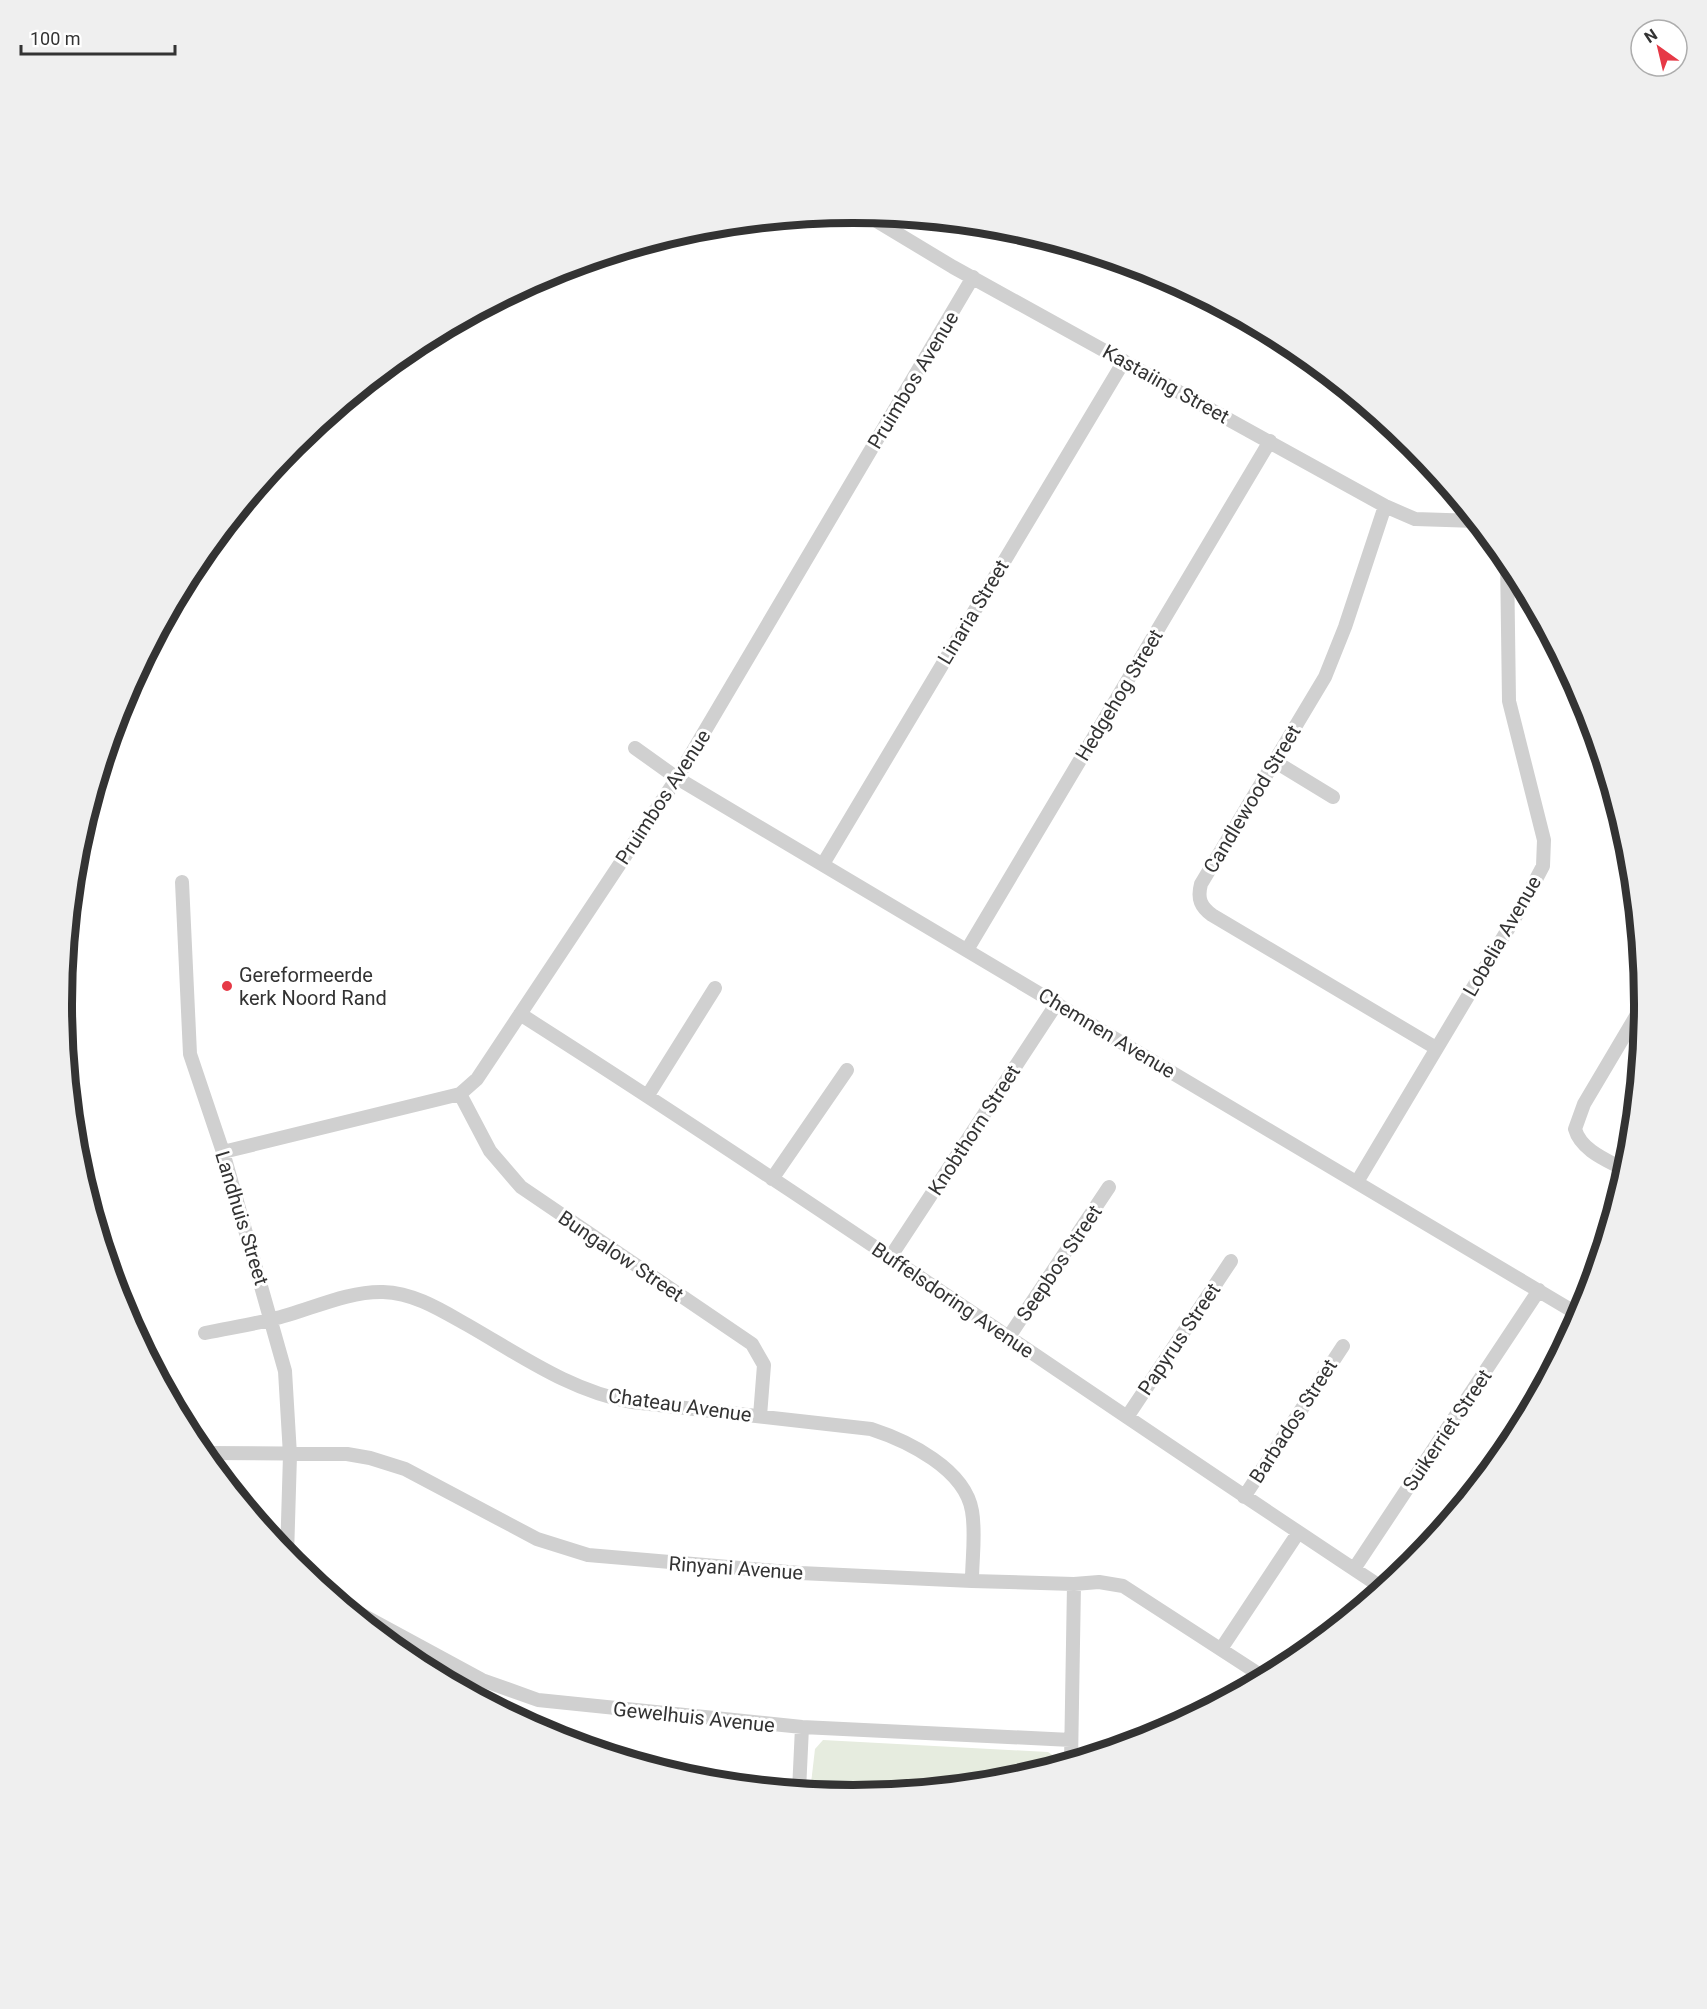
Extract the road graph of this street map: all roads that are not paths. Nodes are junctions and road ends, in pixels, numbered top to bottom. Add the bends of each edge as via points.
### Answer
1 (882, 224) edge
2 (973, 278) junction
3 (1124, 361) junction
4 (1270, 441) junction
5 (1385, 506) junction
6 (1467, 521) edge
7 (1507, 577) edge
8 (635, 748) dead end
9 (1274, 761) junction
10 (677, 778) junction
11 (1333, 797) dead end
12 (823, 864) junction
13 (182, 882) dead end
14 (968, 950) junction
15 (715, 988) dead end
16 (1057, 1003) junction
17 (520, 1014) junction
18 (1634, 1019) edge
19 (1436, 1048) junction
20 (847, 1070) dead end
21 (460, 1094) junction
22 (648, 1095) junction
23 (223, 1152) junction
24 (1618, 1166) edge
25 (772, 1179) junction
26 (1357, 1182) junction
27 (1109, 1187) dead end
28 (891, 1256) junction
29 (1231, 1261) dead end
30 (1539, 1290) junction
31 (1573, 1311) edge
32 (272, 1320) junction
33 (206, 1333) dead end
34 (1008, 1338) junction
35 (1343, 1346) dead end
36 (760, 1416) junction
37 (1127, 1417) junction
38 (214, 1453) edge
39 (290, 1455) junction
40 (1244, 1497) junction
41 (1298, 1533) junction
42 (287, 1542) edge
43 (1354, 1569) junction
44 (972, 1581) junction
45 (1074, 1584) junction
46 (1377, 1584) edge
47 (373, 1621) edge
48 (1221, 1649) junction
49 (1257, 1673) edge
50 (802, 1727) junction
51 (1071, 1740) junction
52 (1071, 1755) edge
53 (799, 1784) edge

1 - 2 street, Kastaiing Street
2 - 3 street, Kastaiing Street
2 - 10 street, Pruimbos Avenue
3 - 4 street, Kastaiing Street
3 - 12 street, Linaria Street
4 - 5 street, Kastaiing Street
4 - 14 street, Hedgehog Street
5 - 6 street, Kastaiing Street via 1415,519
5 - 9 street, Candlewood Street via 1335,656
7 - 19 street, Lobelia Avenue via 1509,701 1545,853 1543,866 1528,895
8 - 10 street, Chemnen Avenue
9 - 11 street
9 - 19 street, Candlewood Street via 1202,885 1201,904 1212,915
10 - 12 street, Chemnen Avenue
10 - 17 street, Pruimbos Avenue
12 - 14 street, Chemnen Avenue
13 - 23 street, Landhuis Street via 188,1046
14 - 16 street, Chemnen Avenue
15 - 22 street
16 - 26 street, Chemnen Avenue
16 - 28 street, Knobthorn Street
17 - 21 street, Pruimbos Avenue via 477,1079
17 - 22 street, Buffelsdoring Avenue
18 - 24 street via 1584,1104 1575,1130 1580,1142
19 - 26 street, Lobelia Avenue
20 - 25 street
21 - 23 street
21 - 36 street, Bungalow Street via 490,1151 521,1187 752,1344 764,1365
22 - 25 street, Buffelsdoring Avenue
23 - 32 street, Landhuis Street
25 - 28 street, Buffelsdoring Avenue
26 - 30 street, Chemnen Avenue
27 - 34 street, Seepbos Street
28 - 34 street, Buffelsdoring Avenue
29 - 37 street, Papyrus Street
30 - 31 street, Chemnen Avenue
30 - 43 street, Suikerriet Street
32 - 33 street, Chateau Avenue
32 - 36 street, Chateau Avenue via 358,1295 402,1294 436,1307 560,1378 597,1394 632,1402
32 - 39 street, Landhuis Street via 285,1371
34 - 37 street, Buffelsdoring Avenue
35 - 40 street, Barbados Street
36 - 44 street, Chateau Avenue via 871,1429 911,1447 942,1467 963,1489 972,1510
37 - 40 street, Buffelsdoring Avenue
38 - 39 street, Rinyani Avenue
39 - 42 street, Landhuis Street
39 - 44 street, Rinyani Avenue via 347,1454 405,1469 537,1539 588,1555 800,1573
40 - 41 street, Buffelsdoring Avenue
41 - 43 street, Buffelsdoring Avenue
41 - 48 street
43 - 46 street, Buffelsdoring Avenue
44 - 45 street, Rinyani Avenue
45 - 48 street, Rinyani Avenue via 1099,1582 1123,1586
45 - 51 street
47 - 50 street, Gewelhuis Avenue via 482,1680 538,1700
48 - 49 street, Rinyani Avenue
50 - 51 street, Gewelhuis Avenue
50 - 53 street
51 - 52 street

